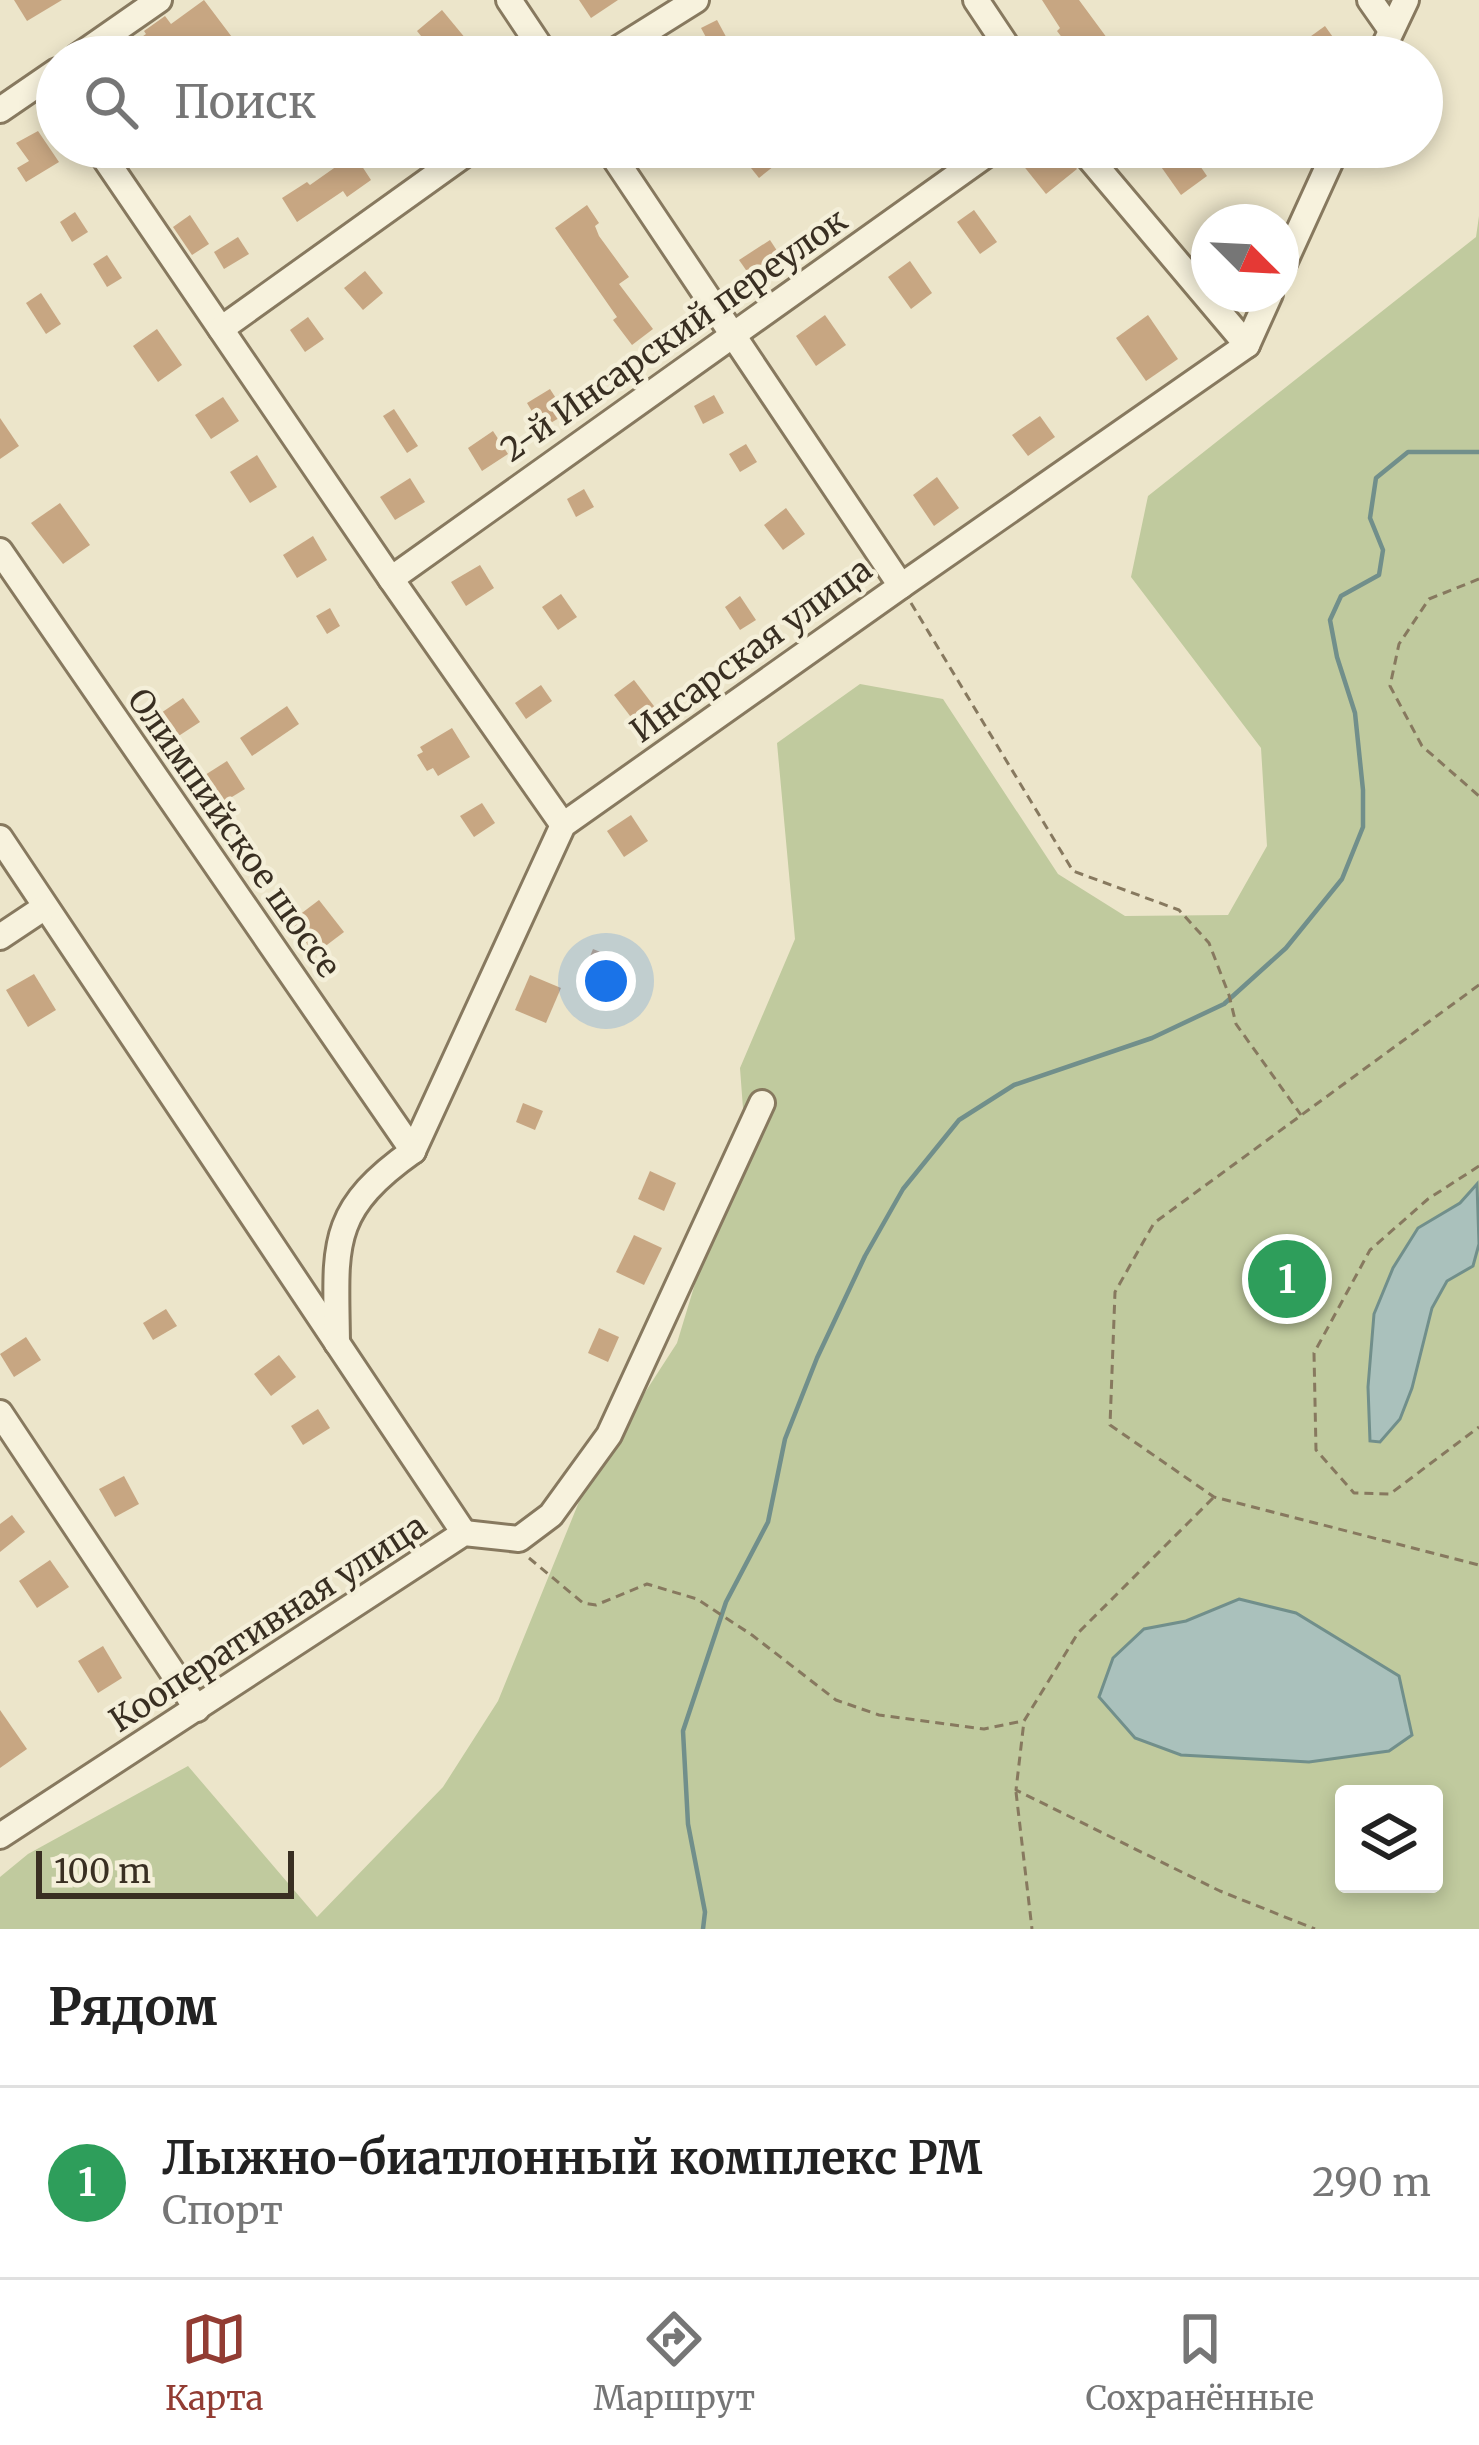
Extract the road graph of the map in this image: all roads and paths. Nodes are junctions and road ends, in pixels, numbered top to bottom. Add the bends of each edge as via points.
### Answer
1 (159, 0) edge
2 (509, 0) edge
3 (696, 0) edge
4 (976, 0) edge
5 (1370, 0) edge
6 (1406, 0) edge
7 (1391, 29) junction
8 (107, 36) edge
9 (534, 36) edge
10 (639, 36) edge
11 (1000, 36) edge
12 (1388, 36) edge
13 (36, 89) edge
14 (0, 110) edge
15 (111, 168) edge
16 (446, 168) edge
17 (622, 168) edge
18 (968, 168) edge
19 (1098, 168) edge
20 (1327, 168) edge
21 (1299, 230) edge
22 (1262, 312) edge
23 (221, 329) junction
24 (732, 334) junction
25 (1246, 345) junction
26 (0, 551) edge
27 (391, 579) junction
28 (1479, 579) edge
29 (901, 586) junction
30 (1479, 796) edge
31 (563, 825) junction
32 (0, 838) edge
33 (46, 907) junction
34 (0, 937) edge
35 (1479, 985) edge
36 (762, 1103) dead end
37 (1301, 1115) junction
38 (413, 1151) junction
39 (1479, 1166) edge
40 (337, 1345) junction
41 (0, 1413) edge
42 (1479, 1426) edge
43 (1214, 1497) junction
44 (464, 1533) junction
45 (503, 1538) junction
46 (1479, 1565) edge
47 (197, 1709) junction
48 (1024, 1720) junction
49 (1016, 1790) junction
50 (0, 1836) edge
51 (1032, 1929) edge
52 (1315, 1929) edge

1 - 8 street
2 - 9 street
3 - 10 street
4 - 11 street
5 - 7 street
6 - 7 street
7 - 12 street
13 - 14 street
15 - 23 street
16 - 23 street
17 - 24 street, Инсарская улица
18 - 24 street, 2-й Инсарский переулок
19 - 25 street
20 - 21 street
22 - 25 street
23 - 27 street
24 - 27 street, 2-й Инсарский переулок
24 - 29 street, Инсарская улица
25 - 29 street
26 - 38 street, Олимпийское шоссе
27 - 31 street
28 - 30 path via 1429,598 1399,644 1390,686 1422,746
29 - 31 street, Инсарская улица
29 - 37 path via 1073,871 1179,910 1209,943 1236,1024
31 - 38 street
32 - 33 street
33 - 34 street
33 - 40 street
35 - 37 path
36 - 45 street via 609,1435 551,1515 519,1539
37 - 43 path via 1154,1222 1115,1292 1110,1425
38 - 40 street via 348,1214 336,1252
39 - 42 path via 1370,1250 1314,1353 1316,1450 1354,1493 1390,1494
40 - 44 street
41 - 47 street
43 - 46 path
43 - 48 path via 1078,1633
44 - 45 street, Кооперативная улица
44 - 47 street, Кооперативная улица
45 - 48 path via 584,1603 596,1606 647,1584 697,1599 836,1700 984,1730
47 - 50 street, Кооперативная улица
48 - 49 path
49 - 51 path
49 - 52 path

